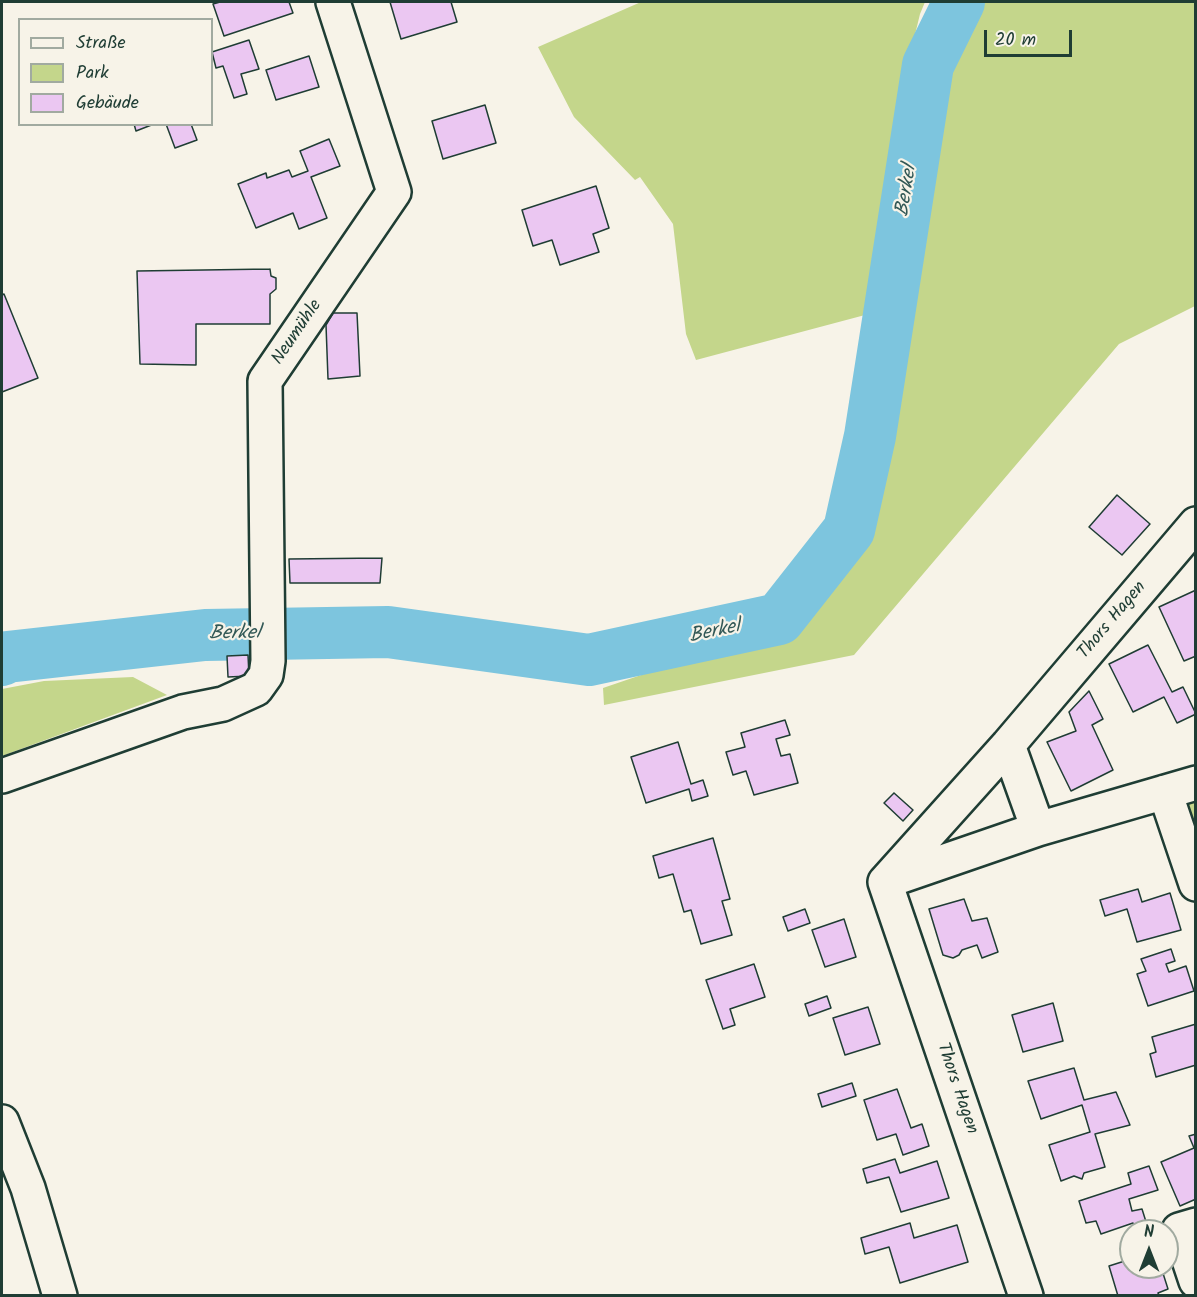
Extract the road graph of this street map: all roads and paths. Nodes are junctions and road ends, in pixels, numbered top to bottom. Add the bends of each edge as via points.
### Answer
1 (333, 2) edge
2 (1196, 524) edge
3 (1008, 745) junction
4 (2, 776) edge
5 (1180, 787) edge
6 (1038, 829) junction
7 (885, 882) junction
8 (1196, 885) edge
9 (2, 1122) edge
10 (1196, 1225) edge
11 (1196, 1281) edge
12 (60, 1296) edge
13 (1026, 1296) edge

1 - 4 street, Neumühle via 394,192 265,381 266,600 262,675 223,704 183,712
2 - 3 street, Thors Hagen
3 - 6 street
3 - 7 street, Thors Hagen
5 - 6 street
5 - 8 street
6 - 7 street
7 - 13 street, Thors Hagen
9 - 12 street via 28,1188
10 - 11 street via 1179,1230

